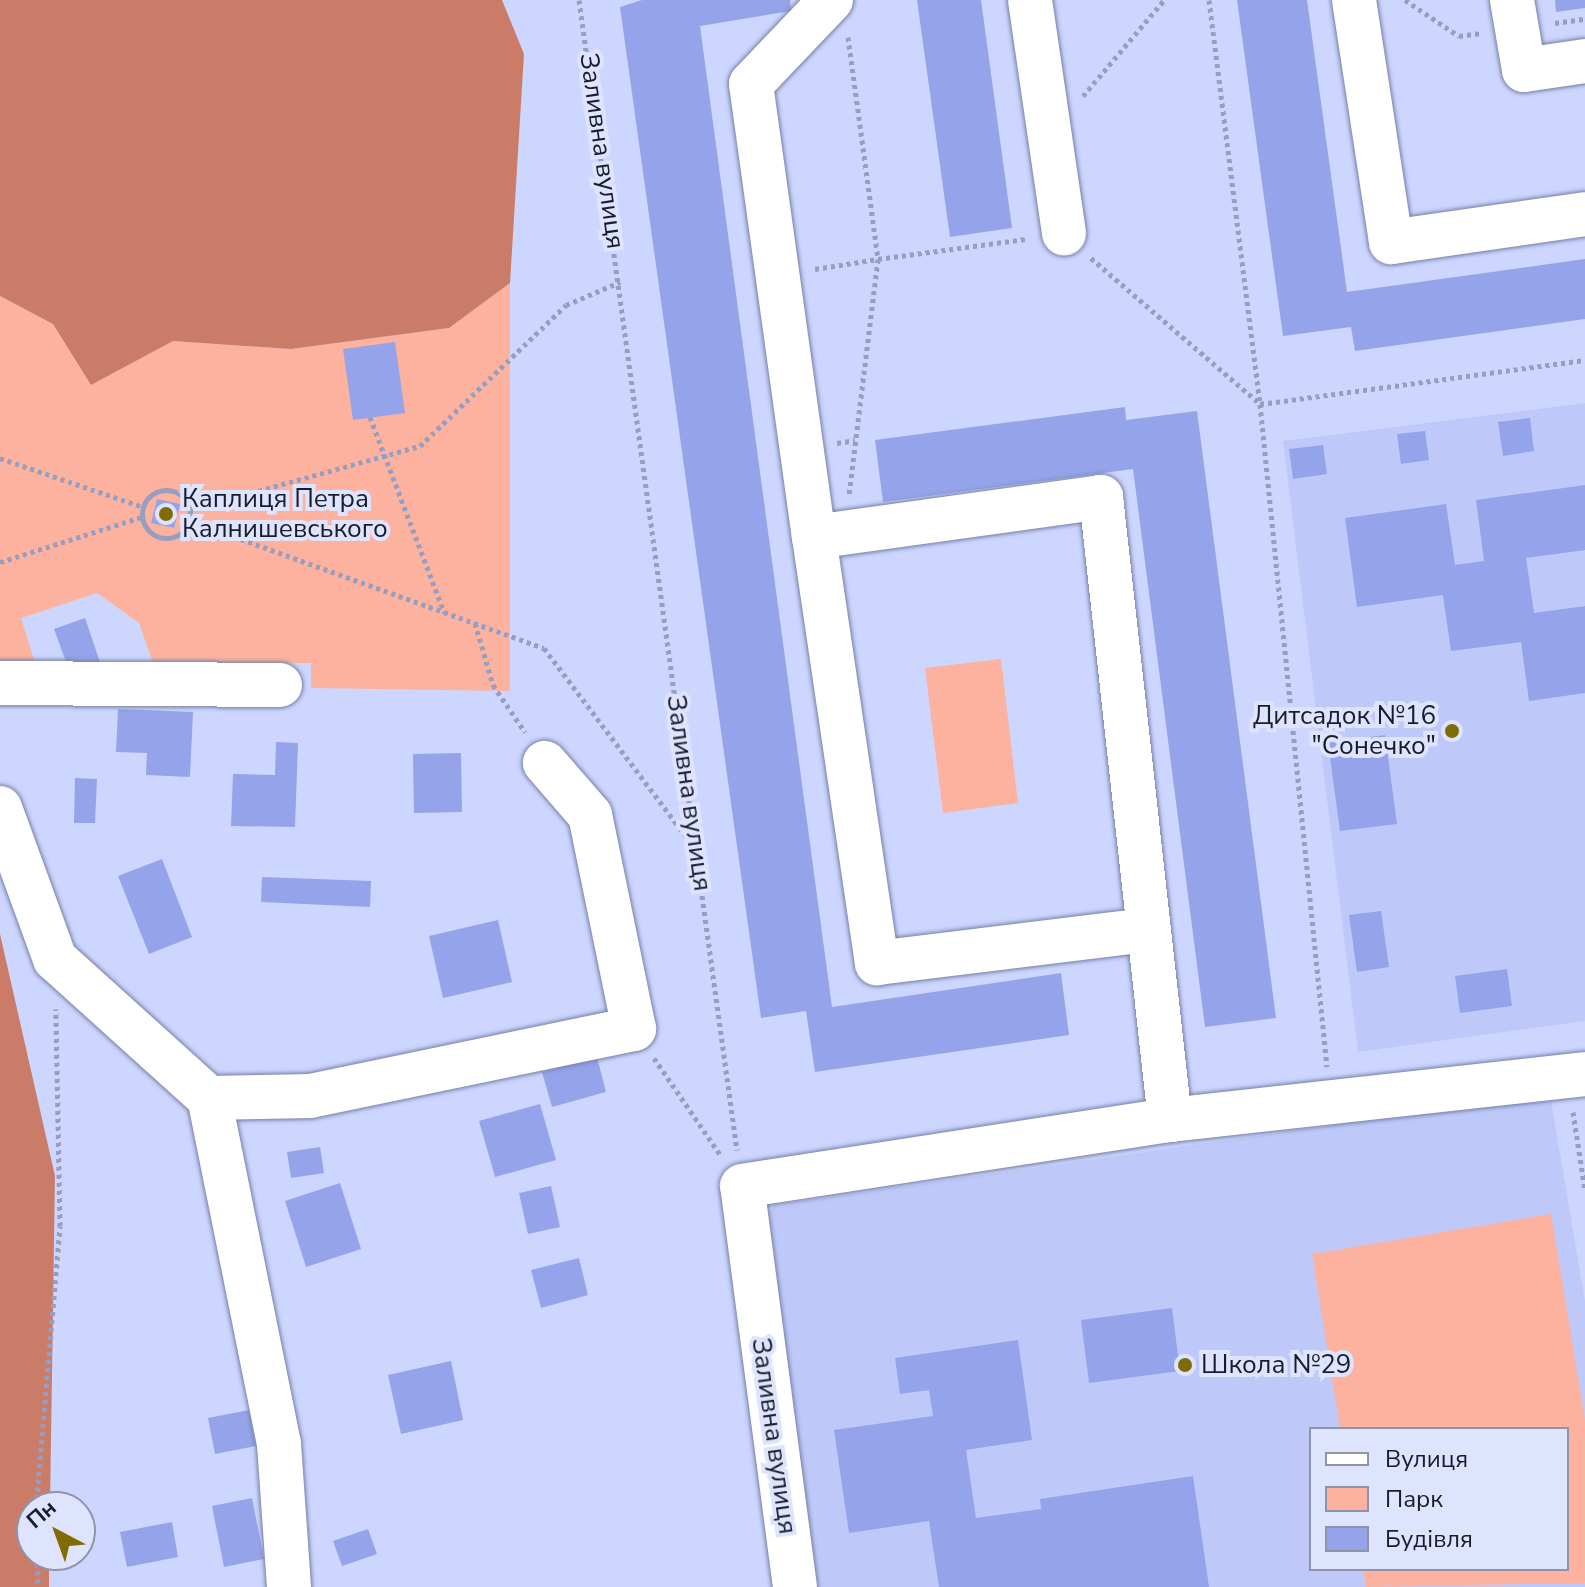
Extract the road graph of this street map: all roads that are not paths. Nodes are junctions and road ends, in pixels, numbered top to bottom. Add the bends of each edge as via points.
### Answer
1 (1030, 0) edge
2 (1354, 0) edge
3 (1512, 0) edge
4 (839, 15) edge
5 (1585, 61) edge
6 (1585, 214) edge
7 (1064, 234) road end
8 (829, 535) junction
9 (0, 683) edge
10 (280, 685) dead end
11 (545, 763) road end
12 (0, 808) edge
13 (1146, 930) junction
14 (1576, 1076) edge
15 (209, 1098) junction
16 (1170, 1120) junction
17 (289, 1587) edge
18 (795, 1587) edge

1 - 7 street
2 - 6 street via 1391,242
3 - 5 street via 1524,70
4 - 8 street via 751,84 777,275
8 - 13 street via 877,963
8 - 13 street via 1101,497
9 - 10 street
11 - 15 street via 590,815 634,1029 310,1096
12 - 15 street via 55,959
13 - 16 street
14 - 16 street
15 - 17 street via 279,1444
16 - 18 street, Заливна вулиця via 742,1186

